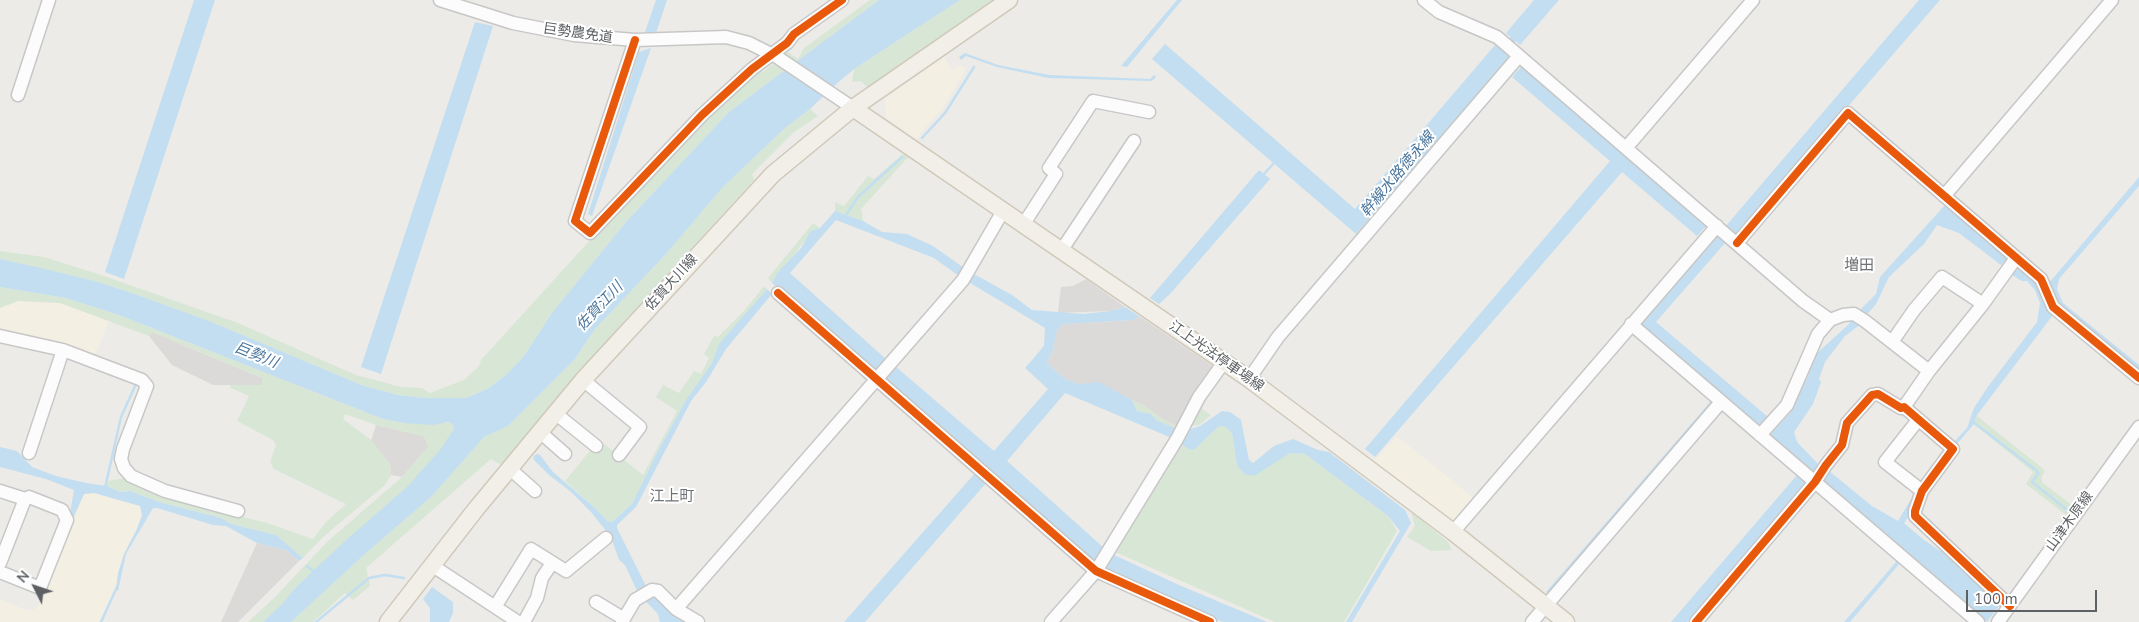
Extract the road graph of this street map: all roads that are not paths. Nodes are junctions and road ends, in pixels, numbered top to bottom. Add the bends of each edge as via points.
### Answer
1 (50, 0) edge
2 (440, 0) edge
3 (842, 0) edge
4 (1008, 0) edge
5 (1424, 0) edge
6 (1753, 0) edge
7 (2112, 0) edge
8 (635, 40) junction
9 (1511, 49) junction
10 (774, 56) junction
11 (18, 95) dead end
12 (853, 108) junction
13 (1149, 112) dead end
14 (1134, 140) dead end
15 (1626, 148) junction
16 (1944, 196) junction
17 (1002, 211) junction
18 (1023, 225) junction
19 (1717, 226) junction
20 (1737, 243) junction
21 (1060, 251) junction
22 (2016, 258) junction
23 (778, 293) dead end
24 (1983, 304) junction
25 (1830, 320) junction
26 (1631, 324) junction
27 (0, 336) edge
28 (1892, 342) junction
29 (63, 350) junction
30 (1224, 362) junction
31 (1929, 371) junction
32 (883, 372) junction
33 (2139, 378) edge
34 (1249, 379) junction
35 (583, 380) junction
36 (1721, 402) junction
37 (1904, 407) junction
38 (555, 413) junction
39 (1918, 420) junction
40 (2139, 427) edge
41 (1766, 429) junction
42 (540, 432) junction
43 (596, 446) dead end
44 (29, 453) dead end
45 (565, 454) dead end
46 (619, 455) dead end
47 (509, 468) junction
48 (1815, 482) junction
49 (1919, 488) junction
50 (0, 491) edge
51 (536, 491) dead end
52 (24, 500) junction
53 (238, 511) dead end
54 (1453, 532) junction
55 (606, 538) dead end
56 (1101, 562) junction
57 (552, 563) junction
58 (0, 564) edge
59 (433, 566) junction
60 (0, 572) edge
61 (596, 602) dead end
62 (2010, 606) junction
63 (494, 607) junction
64 (676, 609) junction
65 (1540, 616) edge
66 (2000, 620) edge
67 (623, 621) edge
68 (388, 622) edge
69 (518, 622) edge
70 (524, 622) edge
71 (698, 622) edge
72 (1051, 622) edge
73 (1210, 622) edge
74 (1566, 622) edge
75 (1696, 622) edge
76 (1978, 622) edge

1 - 11 street
2 - 8 street, 巨勢農免道 via 513,23 574,35
3 - 10 street via 794,34
4 - 12 main road, 佐賀大川線
5 - 9 street via 1439,12 1497,37
6 - 15 street
7 - 16 street
8 - 10 street, 巨勢農免道 via 726,37 750,43
8 - 10 street via 575,221 590,233 702,115 752,68
9 - 15 street
9 - 34 street via 1278,337
10 - 12 street, 巨勢農免道
12 - 17 main road, 江上光法停車場線
12 - 35 main road, 佐賀大川線 via 774,174
13 - 18 street via 1093,102 1048,168 1056,174
14 - 21 street
15 - 19 street
16 - 20 street via 1848,113
16 - 22 street
17 - 18 main road, 江上光法停車場線
17 - 32 street via 963,280
18 - 21 main road, 江上光法停車場線
19 - 20 street
19 - 26 street
20 - 25 street
21 - 30 main road, 江上光法停車場線
22 - 24 street
22 - 33 street via 2041,279 2053,307
23 - 32 street
24 - 28 street via 1942,277
24 - 31 street
25 - 28 street via 1843,315 1859,318
25 - 41 street via 1818,334 1787,405
26 - 36 street
26 - 54 street
27 - 29 street
28 - 31 street
29 - 44 street
29 - 53 street via 142,380 148,386 121,458 131,476 164,491
30 - 34 main road, 江上光法停車場線
30 - 56 street
31 - 37 street
32 - 56 street via 984,473
32 - 64 street
34 - 54 main road, 江上光法停車場線
35 - 38 main road, 佐賀大川線
35 - 46 street via 640,428
36 - 41 street
36 - 65 street
37 - 39 street
37 - 48 street via 1878,394 1872,395 1847,423 1842,444
38 - 42 main road, 佐賀大川線
38 - 43 street
39 - 49 street via 1950,447
39 - 49 street via 1885,462
40 - 62 street, 山津木原線
41 - 48 street
42 - 45 street
42 - 47 main road, 佐賀大川線
47 - 51 street
47 - 59 main road, 佐賀大川線
48 - 75 street
48 - 76 street
49 - 62 street via 1915,516
50 - 52 street
52 - 58 street
52 - 60 street via 29,497 62,510 67,520 40,588
54 - 65 main road, 江上光法停車場線
55 - 57 street via 566,571
56 - 72 street
56 - 73 street
57 - 63 street via 531,549
57 - 70 street via 542,578 537,598
59 - 63 street
59 - 68 main road, 佐賀大川線
61 - 67 street
62 - 66 street, 山津木原線
63 - 69 street
64 - 67 street via 658,591 652,590 639,596
64 - 71 street
65 - 74 main road, 江上光法停車場線

